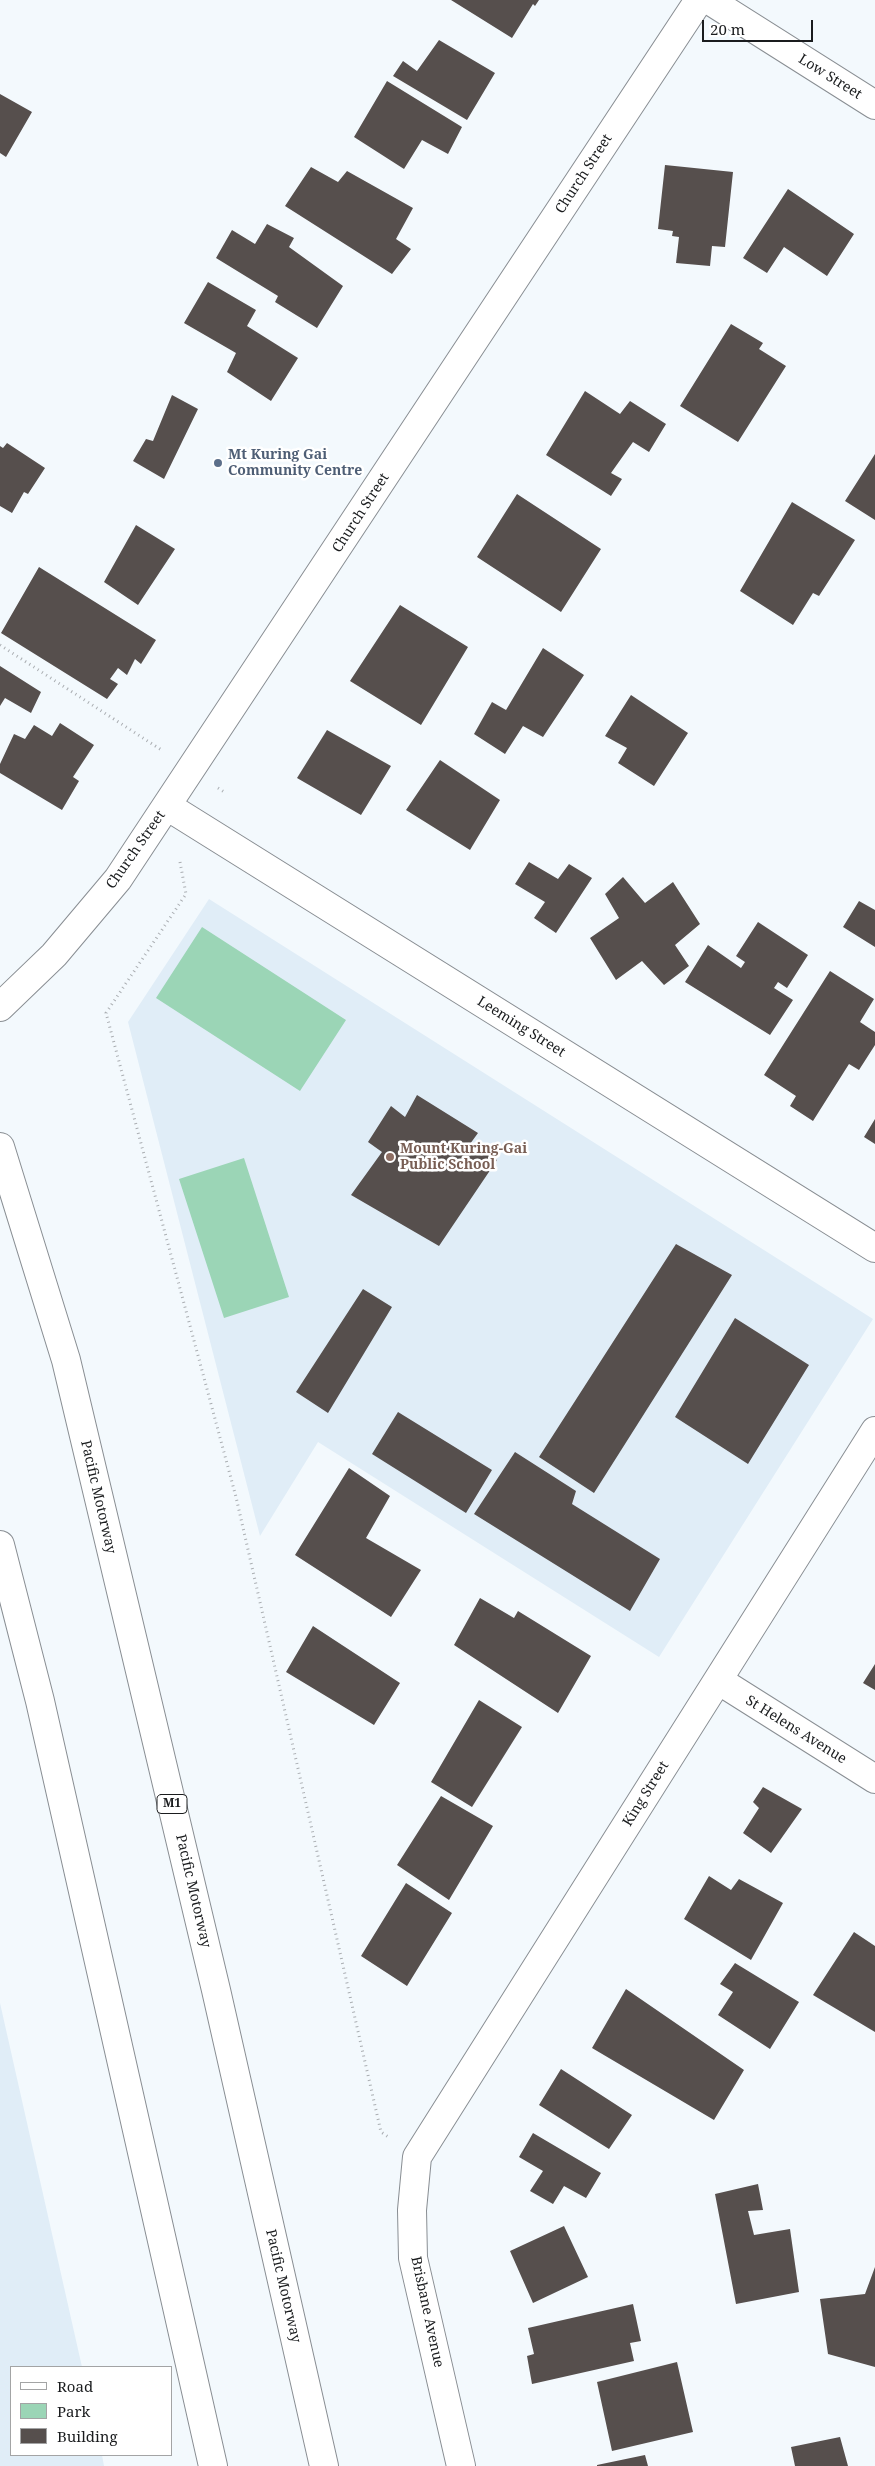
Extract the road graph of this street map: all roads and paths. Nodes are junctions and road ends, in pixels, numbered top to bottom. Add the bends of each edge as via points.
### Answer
1 (698, 0) edge
2 (710, 0) edge
3 (875, 105) edge
4 (0, 645) edge
5 (190, 771) junction
6 (226, 794) dead end
7 (167, 806) junction
8 (180, 862) dead end
9 (0, 1007) edge
10 (0, 1147) edge
11 (875, 1248) edge
12 (875, 1431) edge
13 (0, 1544) edge
14 (718, 1680) junction
15 (875, 1779) edge
16 (417, 2157) junction
17 (213, 2466) edge
18 (324, 2466) edge
19 (461, 2466) edge

1 - 5 main road, Church Street
2 - 3 main road, Low Street
4 - 5 path
5 - 6 path
5 - 7 main road, Church Street
7 - 9 main road, Church Street via 118,879 54,955
7 - 11 main road, Leeming Street
8 - 16 path via 186,894 106,1012 236,1497 380,2132
10 - 18 main road, Pacific Motorway / M1 via 66,1360 216,1990
12 - 14 main road, King Street
13 - 17 main road via 40,1701
14 - 15 main road, St Helens Avenue
14 - 16 main road, King Street
16 - 19 main road, Brisbane Avenue via 412,2210 413,2258

